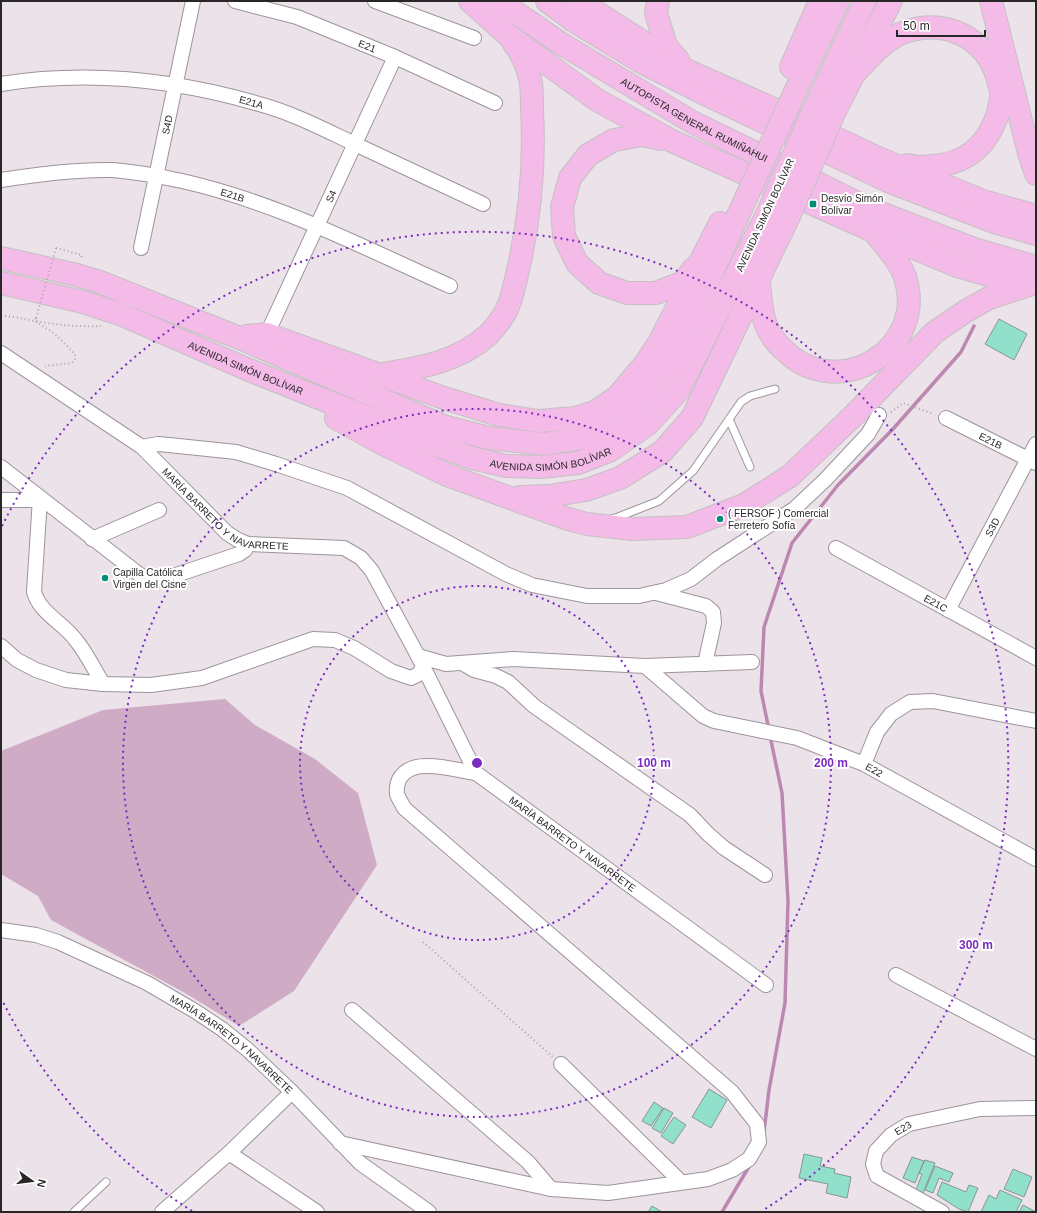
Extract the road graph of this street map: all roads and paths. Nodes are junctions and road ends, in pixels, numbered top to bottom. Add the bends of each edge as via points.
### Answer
1 (193, 1) edge
2 (235, 1) edge
3 (375, 1) edge
4 (470, 1) edge
5 (499, 1) edge
6 (547, 1) edge
7 (579, 1) edge
8 (658, 1) edge
9 (805, 1) edge
10 (820, 1) edge
11 (838, 1) edge
12 (865, 1) edge
13 (891, 1) edge
14 (991, 1) edge
15 (509, 36) junction
16 (474, 38) dead end
17 (803, 39) junction
18 (395, 57) junction
19 (688, 71) junction
20 (856, 72) junction
21 (1, 84) edge
22 (175, 84) junction
23 (789, 90) junction
24 (495, 103) dead end
25 (826, 107) junction
26 (672, 141) junction
27 (354, 144) junction
28 (876, 157) junction
29 (1036, 174) edge
30 (156, 176) junction
31 (1, 180) edge
32 (741, 196) junction
33 (483, 204) dead end
34 (779, 213) junction
35 (1036, 216) edge
36 (316, 227) junction
37 (872, 230) junction
38 (1036, 234) edge
39 (141, 248) dead end
40 (82, 256) dead end
41 (702, 257) junction
42 (1, 258) edge
43 (1035, 279) edge
44 (759, 280) junction
45 (1, 283) edge
46 (450, 286) dead end
47 (120, 314) junction
48 (1, 316) edge
49 (36, 320) junction
50 (267, 334) junction
51 (238, 337) junction
52 (1, 353) edge
53 (26, 368) junction
54 (249, 370) junction
55 (381, 374) junction
56 (775, 389) dead end
57 (924, 410) dead end
58 (879, 415) joint
59 (946, 418) dead end
60 (729, 419) junction
61 (1036, 444) edge
62 (142, 447) junction
63 (1032, 461) edge
64 (1, 467) edge
65 (750, 467) dead end
66 (505, 497) junction
67 (40, 498) junction
68 (1, 500) edge
69 (158, 510) dead end
70 (587, 524) junction
71 (92, 539) junction
72 (248, 544) junction
73 (836, 548) dead end
74 (655, 592) junction
75 (948, 610) junction
76 (1, 646) edge
77 (1036, 658) edge
78 (421, 662) junction
79 (752, 662) dead end
80 (462, 663) junction
81 (705, 664) junction
82 (645, 666) junction
83 (103, 684) junction
84 (1036, 721) edge
85 (864, 764) junction
86 (476, 773) junction
87 (1036, 859) edge
88 (765, 875) dead end
89 (1, 930) edge
90 (423, 942) dead end
91 (896, 975) dead end
92 (766, 985) dead end
93 (352, 1010) dead end
94 (1036, 1049) edge
95 (561, 1064) joint
96 (292, 1092) junction
97 (1036, 1108) edge
98 (340, 1143) junction
99 (229, 1152) junction
100 (106, 1182) dead end
101 (682, 1182) junction
102 (551, 1189) junction
103 (74, 1212) edge
104 (162, 1212) edge
105 (317, 1212) edge
106 (429, 1212) edge
107 (942, 1212) edge

1 - 22 street, S4D
2 - 18 street, E21 via 297,17
3 - 16 street
4 - 15 highway
5 - 43 highway, AUTOPISTA GENERAL RUMIÑAHUI via 560,43 692,122 870,209 974,249
6 - 38 highway via 643,62 705,94 888,181 994,222
7 - 19 highway
8 - 19 highway via 656,14 666,46
9 - 17 highway
10 - 17 highway
11 - 23 highway
12 - 25 highway
13 - 20 highway
14 - 29 highway
15 - 26 highway via 597,100
15 - 55 highway via 522,56 531,82 534,138 524,244 505,314 488,334 468,350 442,362
17 - 23 highway
18 - 24 street, E21
18 - 27 street, S4
19 - 28 highway
20 - 25 highway
20 - 28 highway via 878,48 903,32 932,27 947,29 962,34 983,50 991,60 1001,92 993,127 981,145 962,159 948,165 917,168
21 - 22 street, E21A via 80,77 138,79
22 - 27 street, E21A via 260,104 313,124
22 - 30 street, S4D
23 - 32 highway
25 - 34 highway, bridge
26 - 37 highway
26 - 41 highway via 643,135 628,137 614,140 588,155 570,178 562,207 564,236 577,263 599,283 627,293 656,293 684,282
27 - 33 street, E21A
27 - 36 street, S4
28 - 35 highway via 983,201
30 - 31 street, E21B via 113,170 48,172
30 - 36 street, E21B via 235,196 288,214
30 - 39 street, S4D
32 - 41 highway
32 - 51 highway, AVENIDA SIMÓN BOLÍVAR via 682,339 659,380 628,414 590,437 544,444 489,438 446,427
34 - 44 highway
34 - 54 highway, AVENIDA SIMÓN BOLÍVAR via 678,391 648,424 611,450 578,463 542,467 506,466 472,458
36 - 46 street, E21B
36 - 50 street, S4
37 - 43 highway via 957,266 992,276
37 - 44 highway via 905,277 908,310 898,339 884,354 862,367 831,373 803,366 793,359 774,339 766,326
40 - 49 path, bridge via 56,248
41 - 55 highway via 660,341 645,364 617,396 596,412 575,418 538,421 500,415 444,398
42 - 51 highway, AVENIDA SIMÓN BOLÍVAR via 100,282
43 - 70 highway via 989,298 935,332 790,476 744,505 687,527 632,529
44 - 66 highway via 692,418 662,452 620,478 586,490 549,496
45 - 47 highway, AVENIDA SIMÓN BOLÍVAR via 83,302
47 - 49 path via 106,326 83,327
47 - 54 highway, AVENIDA SIMÓN BOLÍVAR
48 - 49 path
49 - 53 path via 70,347 76,359 72,363
50 - 51 highway
50 - 55 highway
52 - 53 street, MARÍA BARRETO Y NAVARRETE
53 - 62 street, MARÍA BARRETO Y NAVARRETE
54 - 66 highway via 383,444 447,475
56 - 60 lane via 750,396 741,402
57 - 58 path via 903,403 884,418
58 - 74 street via 868,434 794,509 691,579
59 - 63 street, E21B
60 - 65 lane
60 - 70 lane via 693,471 659,501 618,517
61 - 63 street, S3D
62 - 72 street, MARÍA BARRETO Y NAVARRETE via 227,533
62 - 74 street via 158,444 236,452 347,488 506,574 532,585 587,596 639,596
63 - 75 street, S3D
64 - 67 street
66 - 70 highway
67 - 68 street
67 - 71 street
67 - 83 street via 34,592 36,600 74,637
69 - 71 street
71 - 72 street via 140,576 152,580 164,579 239,554
72 - 78 street, MARÍA BARRETO Y NAVARRETE via 344,548 361,558 372,571
73 - 75 street, E21C
74 - 81 street via 706,606 713,612 714,623
75 - 77 street, E21C
76 - 83 street via 17,660 36,670 66,680
78 - 80 street
78 - 83 street via 419,674 410,678 391,671 354,648 335,640 313,638 202,678 151,685
78 - 86 street, MARÍA BARRETO Y NAVARRETE
79 - 81 street
80 - 82 street via 513,659
80 - 88 street via 508,682 534,706 690,815 724,848
81 - 82 street
82 - 85 street, E22 via 703,716 714,721 797,738
84 - 85 street via 933,701 910,702 891,714 877,732
85 - 87 street, E22
86 - 92 street, MARÍA BARRETO Y NAVARRETE
86 - 101 street via 427,766 414,767 399,777 397,795 404,808 732,1092 757,1124 759,1142 749,1159 732,1170 708,1179
89 - 96 street, MARÍA BARRETO Y NAVARRETE via 36,935 58,942 147,983 222,1029 243,1045
90 - 95 path
91 - 94 street
93 - 102 street via 528,1162
95 - 101 street
96 - 98 street, MARÍA BARRETO Y NAVARRETE
96 - 99 street
97 - 107 street, E23 via 980,1109 909,1124 891,1135 876,1151 873,1164 877,1176
98 - 102 street
98 - 106 street, MARÍA BARRETO Y NAVARRETE via 360,1163
99 - 104 street
99 - 105 street
100 - 103 lane
101 - 102 street via 608,1193

